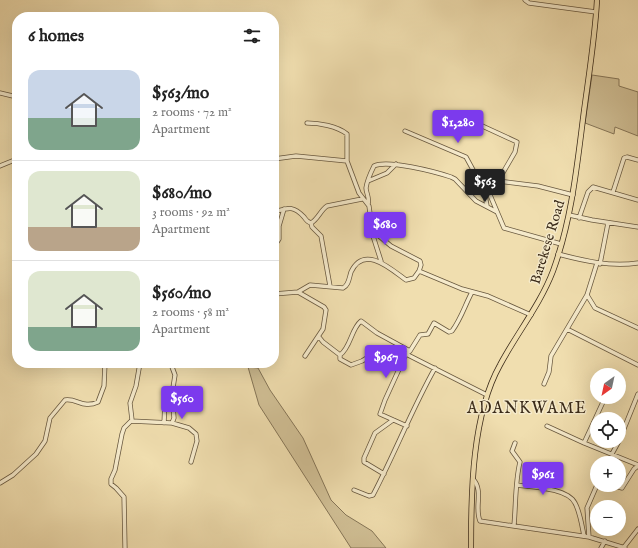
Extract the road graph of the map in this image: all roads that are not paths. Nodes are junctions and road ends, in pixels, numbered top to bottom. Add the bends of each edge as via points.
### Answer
1 (525, 0) edge
2 (597, 0) edge
3 (596, 12) junction
4 (0, 94) edge
5 (12, 97) edge
6 (454, 112) dead end
7 (307, 123) dead end
8 (405, 131) dead end
9 (279, 158) edge
10 (638, 160) edge
11 (12, 161) edge
12 (347, 161) junction
13 (396, 164) junction
14 (0, 166) edge
15 (368, 181) junction
16 (498, 181) junction
17 (484, 188) junction
18 (613, 192) junction
19 (490, 195) junction
20 (573, 195) junction
21 (362, 199) junction
22 (638, 200) edge
23 (368, 204) junction
24 (487, 206) junction
25 (284, 209) junction
26 (279, 210) edge
27 (497, 212) junction
28 (569, 215) junction
29 (579, 218) junction
30 (311, 223) junction
31 (608, 223) junction
32 (279, 226) edge
33 (279, 226) edge
34 (638, 227) edge
35 (373, 234) junction
36 (279, 239) edge
37 (561, 244) junction
38 (558, 254) junction
39 (381, 261) junction
40 (598, 264) junction
41 (638, 264) edge
42 (419, 271) junction
43 (330, 286) junction
44 (298, 292) junction
45 (472, 292) junction
46 (279, 294) edge
47 (587, 295) junction
48 (532, 315) junction
49 (638, 328) edge
50 (567, 329) junction
51 (319, 337) junction
52 (403, 348) junction
53 (410, 351) junction
54 (406, 354) junction
55 (340, 355) junction
56 (305, 356) dead end
57 (638, 365) edge
58 (105, 368) edge
59 (139, 368) edge
60 (172, 368) edge
61 (435, 368) junction
62 (544, 384) dead end
63 (172, 394) junction
64 (638, 394) edge
65 (486, 395) junction
66 (602, 404) edge
67 (393, 420) junction
68 (131, 421) junction
69 (164, 423) junction
70 (172, 423) junction
71 (626, 424) edge
72 (407, 426) junction
73 (547, 426) dead end
74 (515, 443) dead end
75 (584, 443) junction
76 (615, 448) edge
77 (611, 454) junction
78 (191, 462) dead end
79 (638, 466) edge
80 (384, 474) junction
81 (473, 479) junction
82 (626, 482) edge
83 (0, 483) edge
84 (517, 485) junction
85 (354, 490) dead end
86 (594, 492) edge
87 (514, 526) junction
88 (638, 528) edge
89 (586, 536) junction
90 (605, 541) junction
91 (621, 547) edge
92 (125, 548) edge
93 (471, 548) edge
94 (601, 548) edge

1 - 3 street via 529,3
2 - 3 main road, Barekese Road
3 - 20 main road, Barekese Road
4 - 5 street
6 - 16 street via 517,142 515,152
7 - 12 street via 325,125 346,132
8 - 17 street via 466,157
9 - 12 street via 296,156
10 - 18 street via 624,158
11 - 14 street
12 - 21 street
13 - 15 street via 387,173
13 - 15 street via 374,166
13 - 24 street via 451,177 476,200
15 - 23 street
16 - 19 street
16 - 20 street via 538,186
17 - 19 street
17 - 24 street
18 - 22 street
18 - 29 street via 590,188
19 - 27 street
20 - 28 main road, Barekese Road
21 - 23 street
21 - 30 street via 327,206
23 - 35 street
24 - 27 street
25 - 26 street
25 - 30 street via 296,209
25 - 32 street
27 - 37 street via 504,228
28 - 29 street
28 - 37 main road, Barekese Road
29 - 31 street
30 - 43 street via 321,236
31 - 34 street
31 - 40 street
33 - 36 street
35 - 39 street
35 - 42 street via 420,261 422,265
37 - 38 main road, Barekese Road
38 - 40 street
38 - 48 main road, Barekese Road via 546,288
39 - 42 street via 408,280 414,278
39 - 43 street via 360,261 352,269 345,287
40 - 41 street
40 - 47 street
42 - 45 street
43 - 44 street via 310,285
44 - 46 street
44 - 51 street via 326,310
45 - 48 street
45 - 53 street via 452,331 449,332 434,323 427,335 420,335
47 - 49 street via 596,308
47 - 50 street
48 - 65 main road, Barekese Road via 500,365
50 - 57 street
50 - 62 street via 550,359 549,372
51 - 55 street
51 - 56 street
52 - 53 street
52 - 55 street via 380,350 352,365 340,359
52 - 55 street via 361,321 348,346
53 - 54 street
54 - 61 street
54 - 67 street via 380,414
58 - 83 street via 104,386 98,402 85,405 64,400 50,418 45,441 36,454
59 - 68 street via 130,403
60 - 63 street via 175,375
61 - 65 street
61 - 72 street via 418,398
63 - 69 street via 165,401
63 - 70 street
64 - 71 street
65 - 81 main road, Barekese Road
66 - 75 street
67 - 72 street
67 - 80 street via 375,433 364,458 364,462
68 - 69 street
68 - 92 street via 122,434 111,481 124,497
69 - 70 street
70 - 78 street via 189,428 196,434 197,441
72 - 80 street
73 - 75 street
74 - 84 street via 512,451 520,462 516,477
75 - 77 street
76 - 77 street
77 - 79 street
79 - 82 street
80 - 85 street via 372,496
81 - 87 street via 479,486 480,521
81 - 93 main road, Barekese Road
84 - 87 street
84 - 89 street via 570,496 577,506
86 - 89 street via 587,508
87 - 89 street
88 - 91 street
89 - 90 street
90 - 91 street
90 - 94 street

